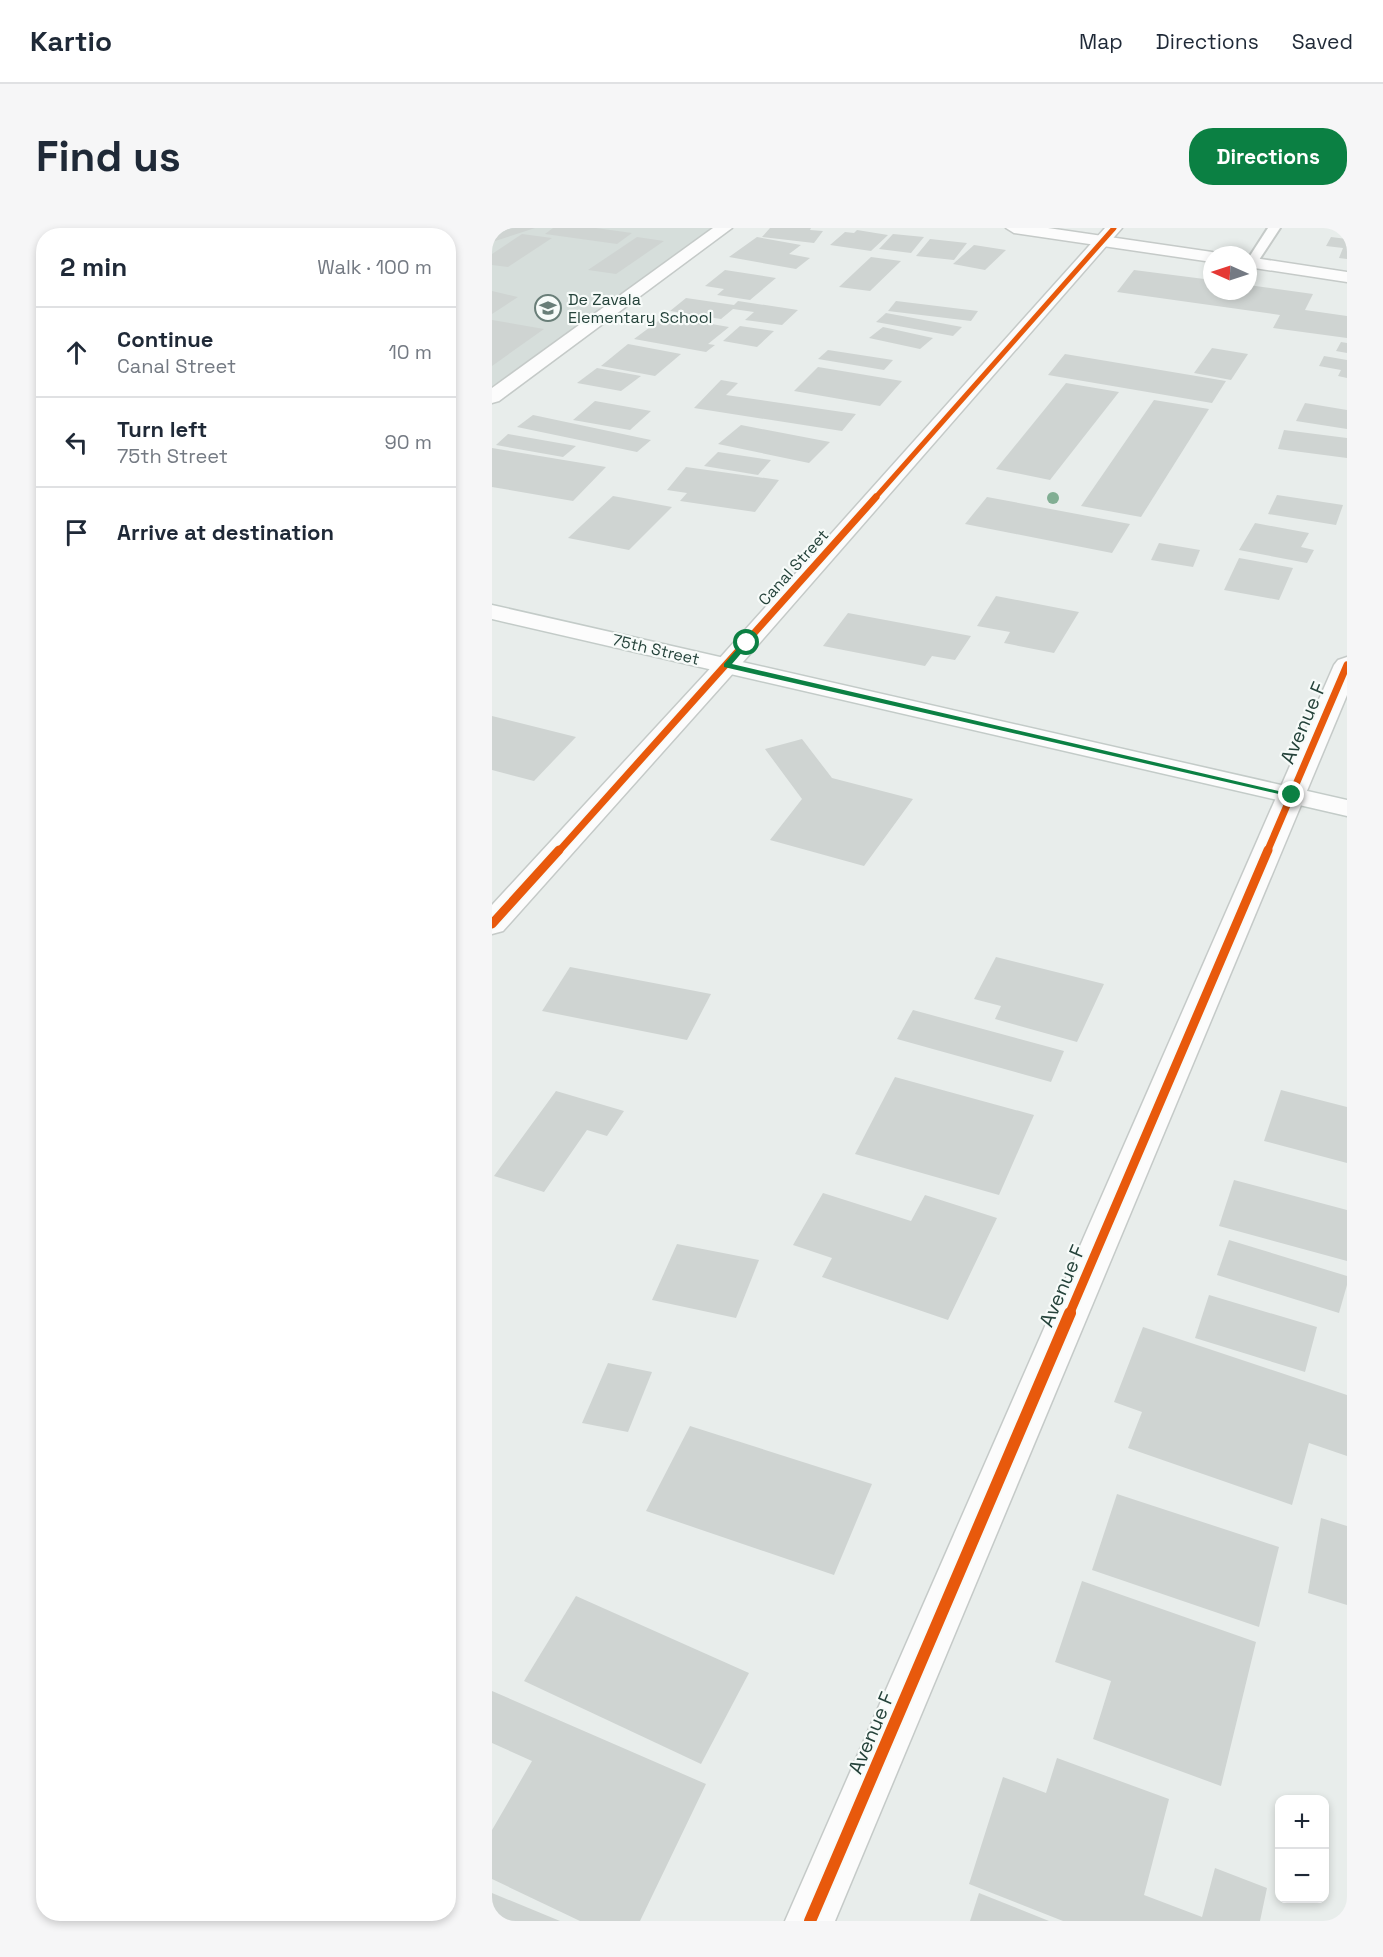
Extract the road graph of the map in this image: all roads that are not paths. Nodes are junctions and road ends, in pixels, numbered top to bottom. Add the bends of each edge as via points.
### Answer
1 (724, 228) edge
2 (1014, 228) edge
3 (1274, 228) edge
4 (1108, 234) edge
5 (1257, 253) edge
6 (1203, 255) edge
7 (1257, 264) edge
8 (1347, 277) edge
9 (492, 397) edge
10 (492, 612) edge
11 (1347, 664) edge
12 (727, 665) junction
13 (1292, 795) junction
14 (1347, 808) edge
15 (492, 924) edge
16 (810, 1921) edge

1 - 9 street
2 - 4 street
3 - 5 lane
4 - 6 street
4 - 12 street, Canal Street
7 - 8 street
10 - 12 street, 75th Street
11 - 13 street, Avenue F
12 - 13 street, 75th Street
12 - 15 street, Canal Street
13 - 14 street, 75th Street
13 - 16 street, Avenue F

